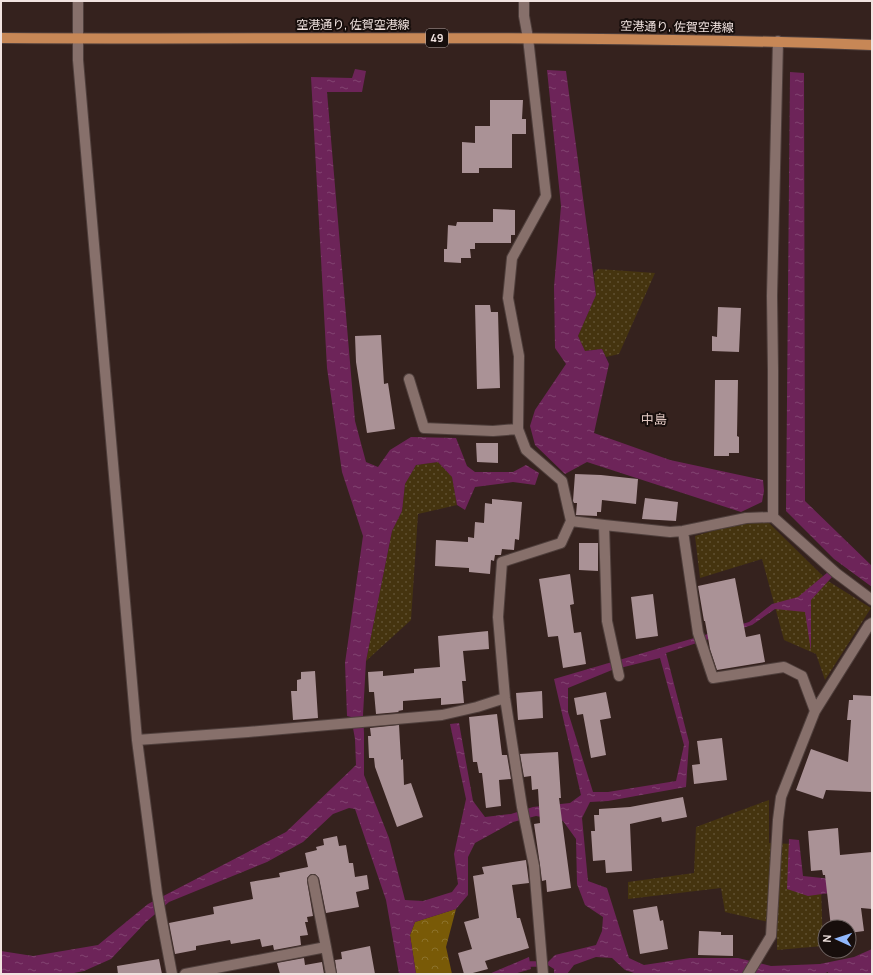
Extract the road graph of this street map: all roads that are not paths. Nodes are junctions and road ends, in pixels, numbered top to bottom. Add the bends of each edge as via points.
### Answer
1 (78, 1) edge
2 (524, 1) edge
3 (1, 38) edge
4 (528, 38) junction
5 (78, 39) junction
6 (778, 41) junction
7 (872, 45) edge
8 (409, 379) dead end
9 (518, 429) junction
10 (772, 517) junction
11 (571, 521) junction
12 (604, 525) junction
13 (683, 531) junction
14 (872, 600) edge
15 (872, 623) edge
16 (619, 676) dead end
17 (505, 698) junction
18 (815, 711) junction
19 (136, 740) junction
20 (313, 880) dead end
21 (326, 947) junction
22 (542, 972) edge
23 (172, 974) edge
24 (185, 974) edge
25 (331, 974) edge
26 (748, 974) edge

1 - 5 street
2 - 4 street
3 - 5 main road, 空港通り, 佐賀空港線 / 49
4 - 5 main road, 空港通り, 佐賀空港線 / 49
4 - 6 main road, 空港通り, 佐賀空港線 / 49
4 - 9 street via 546,196 512,258 508,298 519,356
5 - 19 street
6 - 7 main road, 空港通り, 佐賀空港線 / 49
6 - 10 street via 772,296
8 - 9 street via 424,428 493,431
9 - 11 street via 526,450 562,481
10 - 13 street via 746,518
10 - 14 street via 836,573
11 - 12 street
11 - 17 street via 561,543 502,562 498,617
12 - 13 street
12 - 16 street via 607,621
13 - 18 street via 698,633 713,678 784,667 802,676
15 - 18 street
17 - 19 street via 442,715
17 - 22 street via 534,866
18 - 26 street via 782,797 778,820 771,936
19 - 23 street via 157,893
20 - 21 street
21 - 24 street
21 - 25 street

